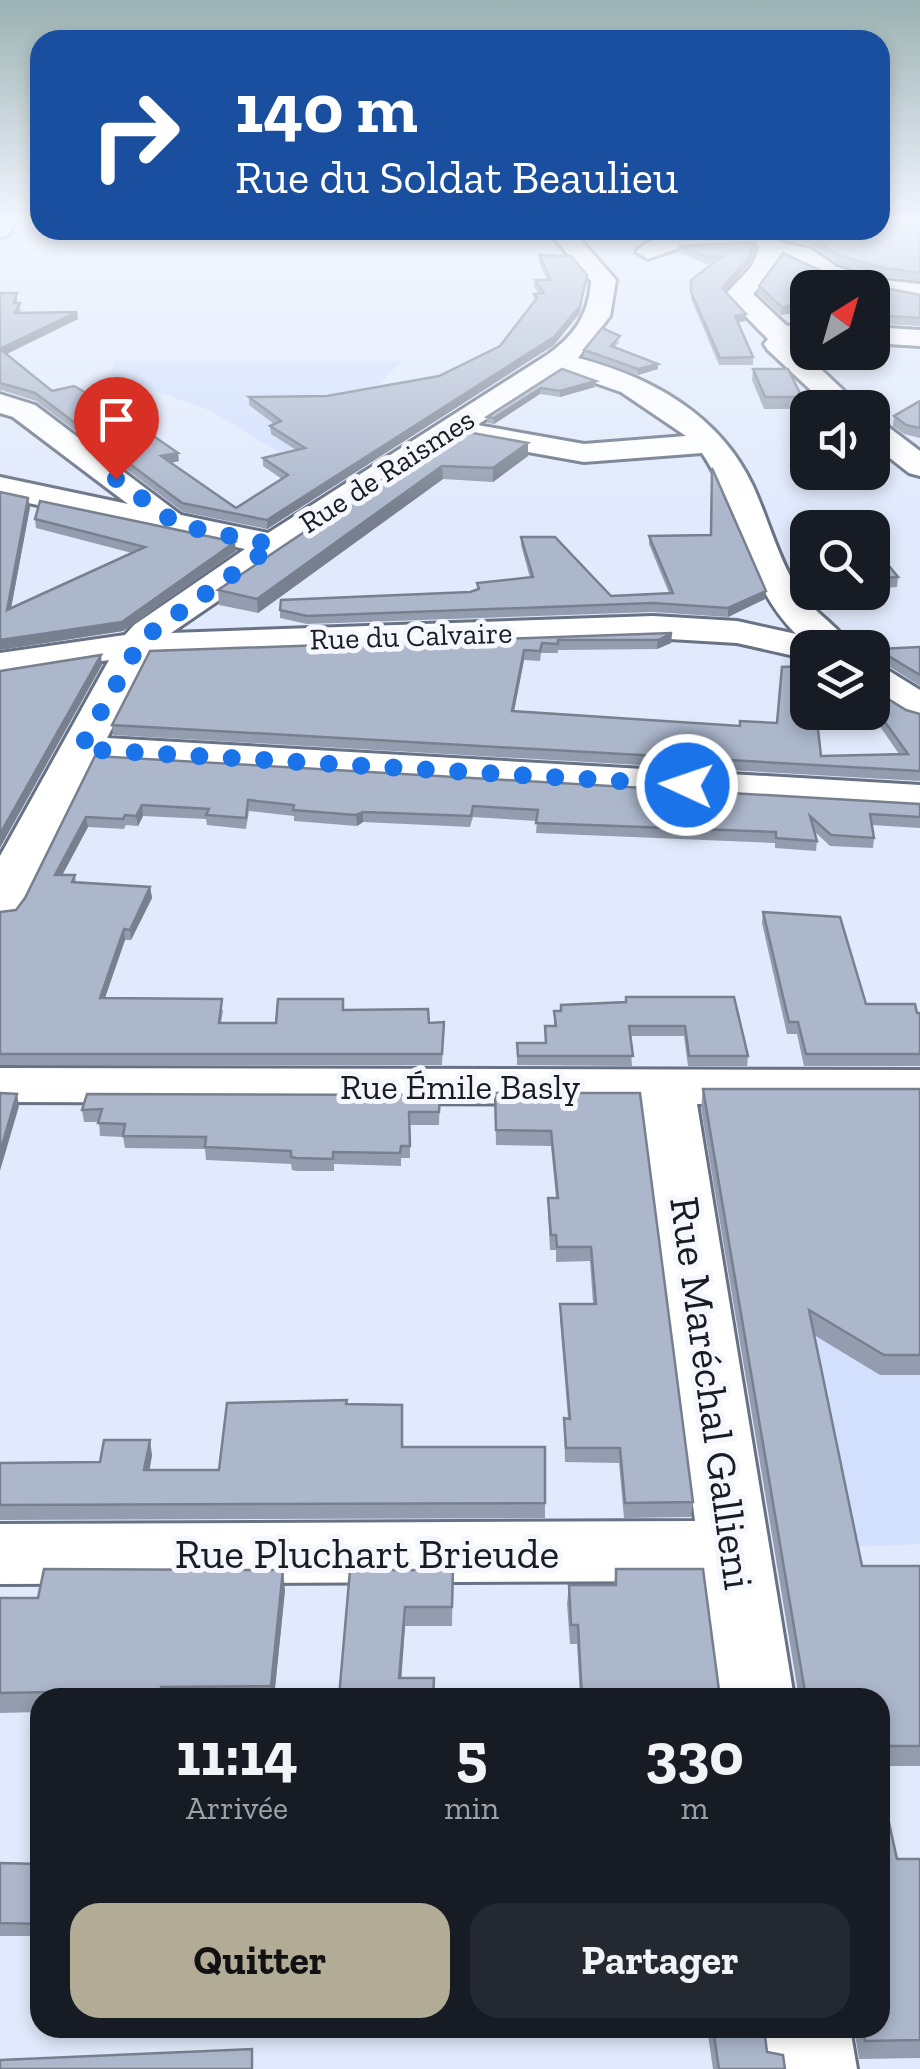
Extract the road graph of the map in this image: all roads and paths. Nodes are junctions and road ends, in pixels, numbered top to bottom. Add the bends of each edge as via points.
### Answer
1 (595, 316) edge
2 (763, 316) edge
3 (789, 336) edge
4 (890, 338) edge
5 (917, 340) edge
6 (557, 361) junction
7 (828, 390) edge
8 (0, 403) edge
9 (462, 421) junction
10 (710, 443) junction
11 (890, 443) edge
12 (920, 466) edge
13 (0, 486) edge
14 (178, 525) junction
15 (274, 545) junction
16 (786, 600) junction
17 (686, 627) junction
18 (816, 630) edge
19 (790, 643) edge
20 (136, 647) junction
21 (0, 665) edge
22 (890, 689) edge
23 (920, 708) edge
24 (80, 749) junction
25 (920, 798) edge
26 (0, 907) edge
27 (0, 1085) edge
28 (920, 1087) edge
29 (667, 1088) junction
30 (734, 1551) junction
31 (0, 1554) edge
32 (755, 1688) edge
33 (807, 2038) edge
34 (812, 2069) edge

1 - 6 street, Rue de Raismes via 590,331
2 - 3 street
3 - 7 street via 781,348
4 - 5 street
6 - 9 street, Rue de Raismes
6 - 10 street via 674,409
8 - 14 street via 22,409
9 - 10 street via 568,452
9 - 15 street, Rue de Raismes
10 - 16 street via 734,479
11 - 12 street
13 - 14 street
14 - 15 street
15 - 20 street, Rue de Raismes via 168,616
16 - 17 street, Rue du Calvaire via 754,617
16 - 18 street
17 - 19 street, Rue du Calvaire
17 - 20 street, Rue du Calvaire
20 - 21 street, Rue du Calvaire
20 - 24 street, Rue de Raismes
22 - 23 street
24 - 25 street
24 - 26 street, Rue de Raismes
27 - 29 street, Rue Émile Basly
28 - 29 street, Rue Émile Basly
29 - 30 street, Rue Maréchal Gallieni
30 - 31 street, Rue Pluchart Brieude
30 - 32 street, Rue Maréchal Gallieni
33 - 34 street

